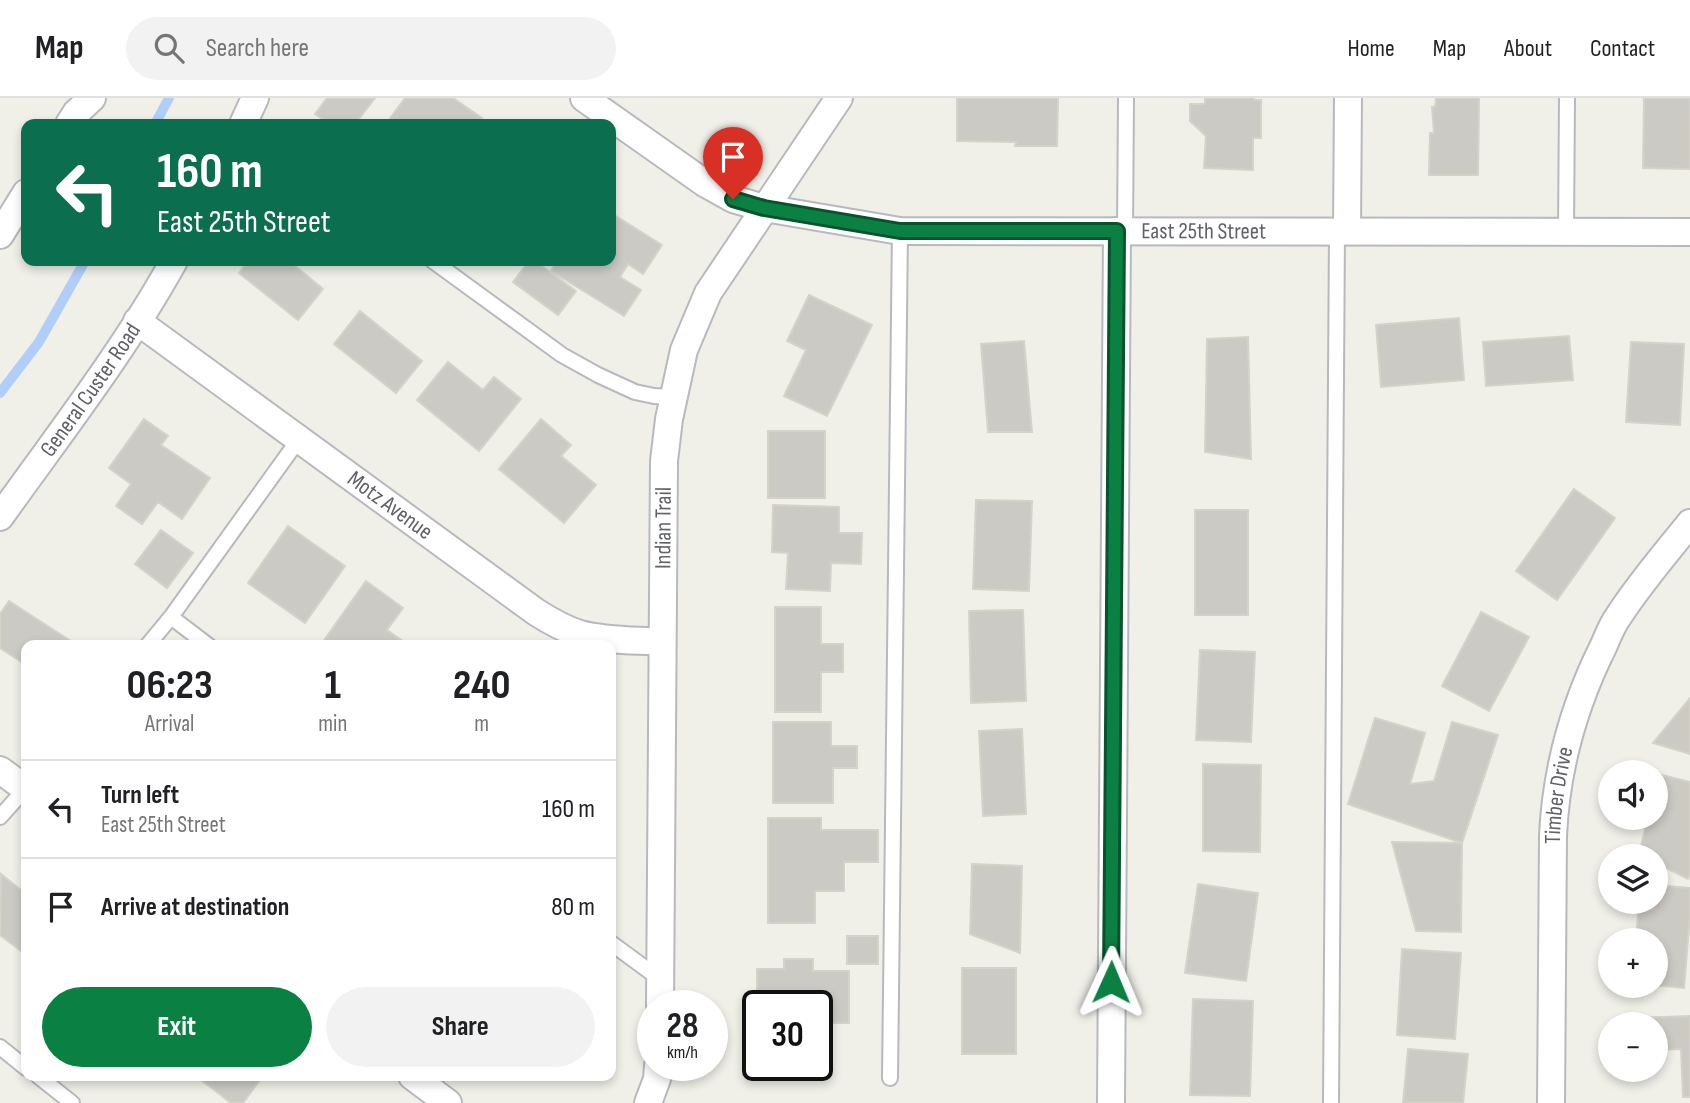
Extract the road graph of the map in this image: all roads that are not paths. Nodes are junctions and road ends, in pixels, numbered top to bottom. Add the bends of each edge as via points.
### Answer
1 (92, 98) edge
2 (255, 98) edge
3 (584, 98) edge
4 (839, 98) edge
5 (1126, 98) edge
6 (1349, 98) edge
7 (1567, 98) edge
8 (72, 119) edge
9 (247, 119) edge
10 (614, 119) edge
11 (616, 121) edge
12 (21, 200) edge
13 (764, 208) junction
14 (3, 225) edge
15 (900, 231) junction
16 (1121, 231) junction
17 (1342, 231) junction
18 (1566, 232) junction
19 (1690, 232) edge
20 (171, 266) edge
21 (440, 266) edge
22 (137, 321) junction
23 (673, 397) junction
24 (299, 439) junction
25 (0, 517) edge
26 (1690, 523) edge
27 (171, 617) junction
28 (152, 640) edge
29 (201, 640) edge
30 (662, 642) junction
31 (0, 770) edge
32 (21, 785) edge
33 (21, 794) edge
34 (0, 817) edge
35 (616, 947) edge
36 (660, 979) junction
37 (660, 990) edge
38 (0, 1047) edge
39 (21, 1064) edge
40 (890, 1078) dead end
41 (44, 1081) edge
42 (418, 1081) edge
43 (656, 1081) edge
44 (72, 1103) edge
45 (447, 1103) edge
46 (648, 1103) edge
47 (1111, 1103) edge
48 (1331, 1103) edge
49 (1551, 1103) edge

1 - 8 street
2 - 9 street
3 - 10 street, East 25th Street
4 - 13 street, Indian Trail
5 - 16 lane
6 - 17 street
7 - 18 lane
11 - 13 street, East 25th Street via 706,184 733,199
12 - 14 street
13 - 15 street, East 25th Street
13 - 23 street, Indian Trail via 708,293 684,350
15 - 16 street, East 25th Street
15 - 40 lane
16 - 17 street, East 25th Street
16 - 47 street
17 - 18 street, East 25th Street
17 - 48 lane
18 - 19 street, East 25th Street
20 - 22 street, General Custer Road
21 - 23 lane via 562,355 635,392
22 - 24 street, Motz Avenue
22 - 25 street, General Custer Road
23 - 30 street, Indian Trail via 664,461
24 - 27 lane
24 - 30 street, Motz Avenue via 557,625 607,639
26 - 49 street, Timber Drive via 1618,617 1592,668 1561,766 1553,836
27 - 28 lane
27 - 29 lane
30 - 36 street, Indian Trail
31 - 32 street
33 - 34 lane
35 - 36 lane
36 - 37 street, Indian Trail
38 - 39 lane
41 - 44 lane
42 - 45 street
43 - 46 street

